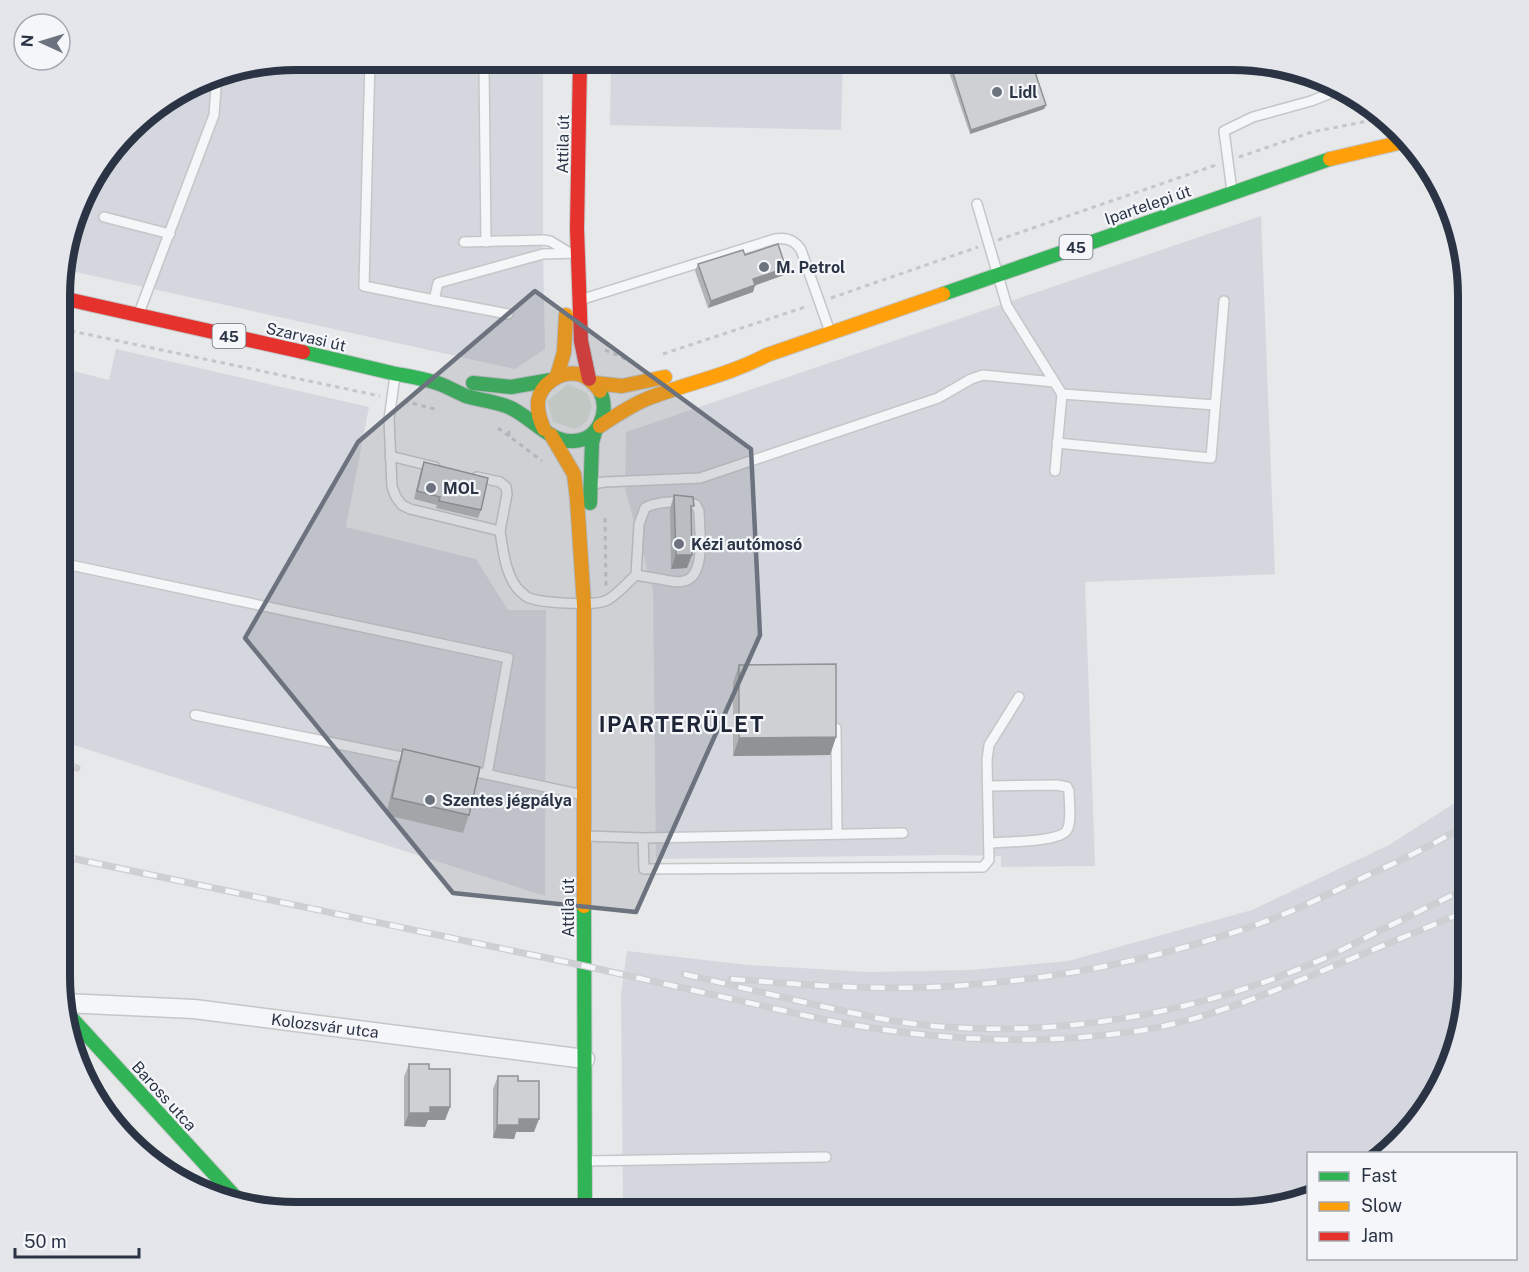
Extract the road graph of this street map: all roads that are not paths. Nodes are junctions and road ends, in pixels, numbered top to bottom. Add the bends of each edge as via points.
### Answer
1 (370, 70) edge
2 (484, 70) edge
3 (580, 70) edge
4 (216, 86) edge
5 (1329, 93) edge
6 (1398, 143) edge
7 (1232, 193) junction
8 (977, 204) dead end
9 (104, 217) dead end
10 (170, 234) junction
11 (464, 242) dead end
12 (486, 242) junction
13 (574, 253) junction
14 (998, 274) junction
15 (70, 300) edge
16 (434, 300) junction
17 (580, 300) junction
18 (1224, 301) dead end
19 (508, 314) dead end
20 (138, 315) junction
21 (831, 332) junction
22 (766, 355) junction
23 (395, 374) junction
24 (554, 378) junction
25 (591, 381) junction
26 (1054, 382) junction
27 (438, 383) junction
28 (1062, 394) junction
29 (1215, 405) junction
30 (597, 429) junction
31 (547, 432) junction
32 (1057, 443) junction
33 (390, 456) junction
34 (445, 469) edge
35 (1055, 471) dead end
36 (467, 474) edge
37 (591, 485) junction
38 (500, 531) junction
39 (70, 565) edge
40 (636, 575) junction
41 (584, 605) junction
42 (1018, 697) dead end
43 (195, 715) dead end
44 (836, 720) edge
45 (417, 760) edge
46 (452, 767) edge
47 (487, 774) junction
48 (988, 786) junction
49 (585, 795) junction
50 (903, 833) dead end
51 (837, 834) junction
52 (585, 836) junction
53 (643, 838) junction
54 (989, 843) junction
55 (72, 1003) edge
56 (82, 1041) edge
57 (585, 1059) junction
58 (826, 1157) dead end
59 (585, 1161) junction
60 (226, 1190) edge
61 (585, 1202) edge

1 - 16 lane via 364,286
2 - 12 lane
3 - 13 main road, Attila út
4 - 10 lane via 214,115
5 - 7 lane via 1253,117 1224,131
6 - 7 main road, Ipartelepi út / 45 via 1338,156
7 - 14 main road, Ipartelepi út / 45
8 - 14 lane
9 - 10 lane
10 - 20 lane
11 - 12 lane
12 - 13 lane via 550,241
13 - 16 lane via 543,254 438,283
13 - 17 main road, Attila út
13 - 24 main road, Attila út via 567,275 565,343
14 - 21 main road, Ipartelepi út / 45
14 - 26 lane via 1007,306
15 - 20 main road, Szarvasi út / 45
16 - 19 lane
17 - 21 lane via 786,238 801,250
17 - 25 main road, Attila út via 581,341
18 - 29 lane
20 - 23 main road, Szarvasi út / 45
21 - 22 main road, Ipartelepi út / 45
22 - 25 main road, 45 via 741,357 630,387
22 - 30 main road, 45 via 746,366 647,399
23 - 27 main road, Szarvasi út / 45
23 - 33 lane via 388,419
24 - 25 main road, 45 via 573,374
24 - 27 main road, 45 via 511,387
24 - 31 main road via 544,386 537,403 539,421
25 - 30 main road via 604,398 604,417
26 - 28 lane
26 - 37 lane via 983,375 938,398 700,478
27 - 31 main road, 45 via 464,395 511,407
28 - 29 lane
28 - 32 lane
29 - 32 lane via 1211,458
30 - 31 main road, 45 via 588,438 569,442
30 - 37 main road, Attila út via 592,443
31 - 41 main road, Attila út via 574,474
32 - 35 lane
33 - 34 lane
33 - 38 lane via 392,488 402,505
36 - 38 lane via 506,487
37 - 41 main road, Attila út
38 - 41 lane via 505,562 522,593 535,600
39 - 47 lane via 508,658
40 - 40 lane via 639,524 645,508 657,503 696,506 700,558 692,576 678,582
40 - 41 lane via 607,601
41 - 49 main road, Attila út
42 - 48 lane via 989,744
43 - 45 lane
44 - 51 lane
46 - 47 lane
47 - 49 lane
48 - 54 lane
48 - 54 lane via 1062,785 1069,791 1069,826 1063,835
49 - 52 main road, Attila út
50 - 51 lane
51 - 53 lane
52 - 53 lane
52 - 57 main road, Attila út
53 - 54 lane via 644,869 978,868 988,860
55 - 57 street, Kolozsvár utca via 194,1009
56 - 60 main road, Baross utca
57 - 59 main road, Attila út
58 - 59 lane
59 - 61 main road, Attila út

